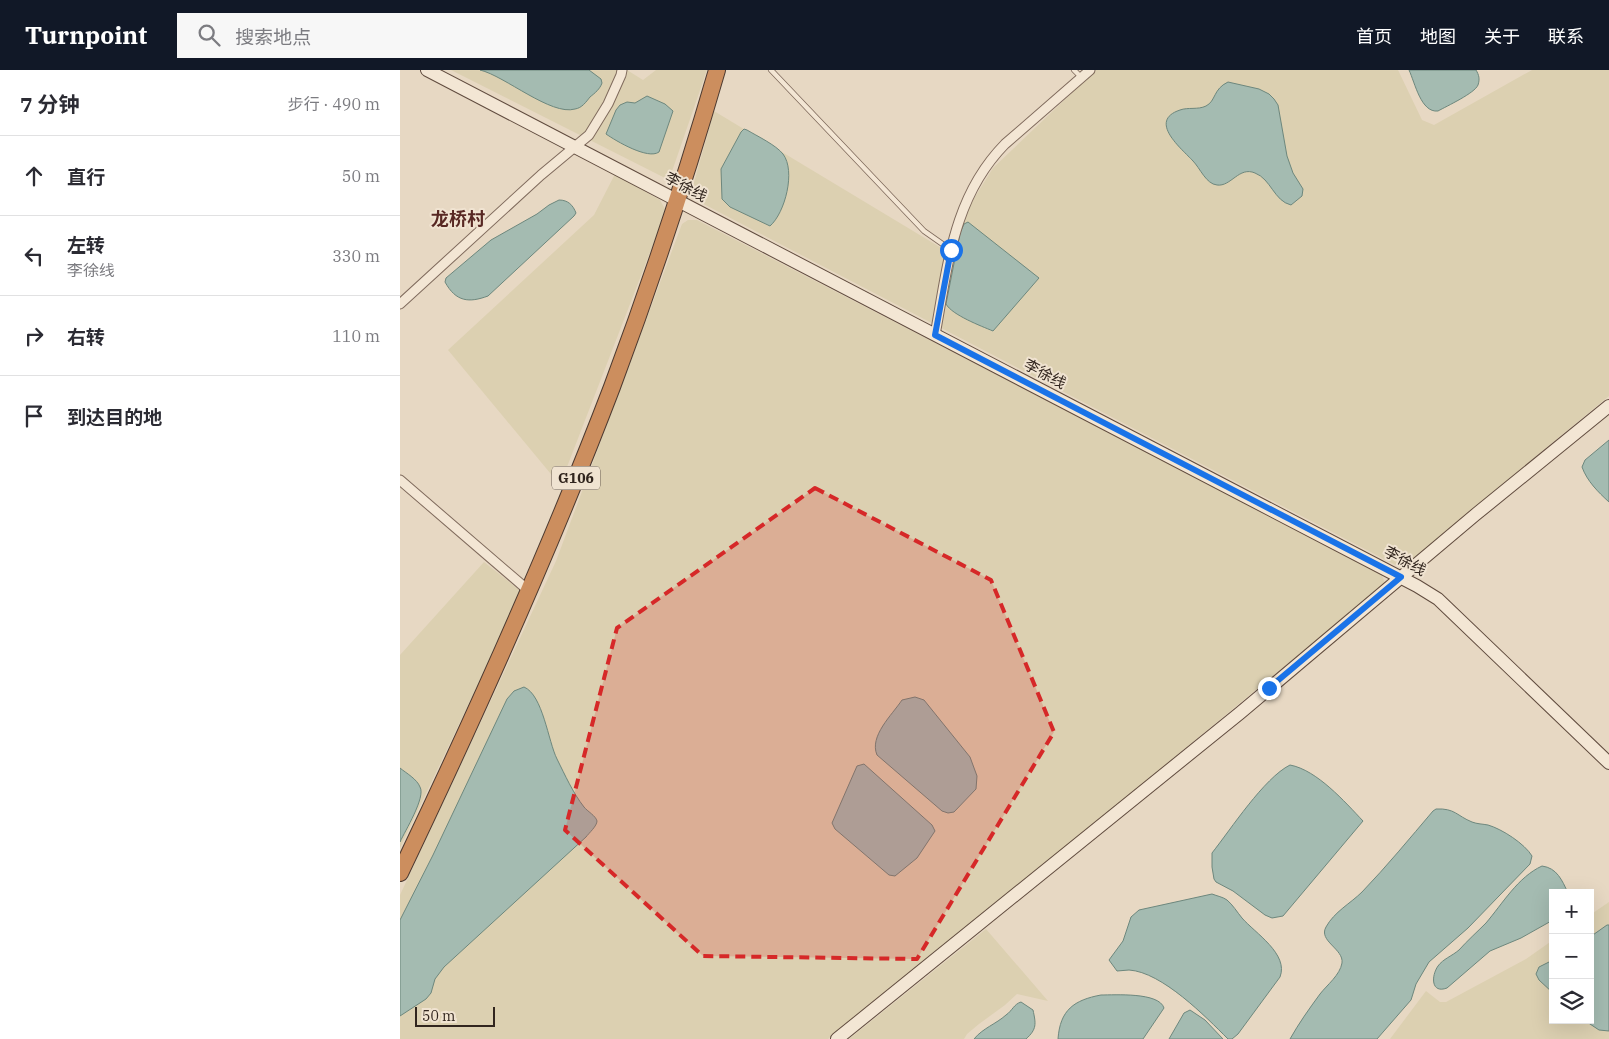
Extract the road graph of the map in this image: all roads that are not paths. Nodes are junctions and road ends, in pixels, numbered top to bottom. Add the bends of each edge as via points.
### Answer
1 (426, 70) edge
2 (622, 70) edge
3 (717, 70) edge
4 (771, 70) edge
5 (1074, 70) edge
6 (1090, 70) edge
7 (1081, 78) junction
8 (575, 148) junction
9 (677, 201) junction
10 (951, 250) junction
11 (400, 304) edge
12 (935, 335) junction
13 (1609, 406) edge
14 (400, 480) edge
15 (1401, 577) junction
16 (528, 591) junction
17 (1609, 763) edge
18 (400, 873) edge
19 (837, 1039) edge

1 - 8 main road, 李徐线
2 - 8 street via 597,124
3 - 9 highway, G106
4 - 10 lane via 924,231
5 - 7 lane
6 - 7 street
7 - 10 street via 1005,144 987,164 961,212
8 - 9 main road, 李徐线
8 - 11 street
9 - 12 main road, 李徐线
9 - 16 highway, G106 via 583,462
10 - 12 street
12 - 15 main road, 李徐线
13 - 15 main road
14 - 16 street
15 - 17 main road, 李徐线 via 1438,599
15 - 19 main road via 1240,713
16 - 18 highway, G106 via 454,761

